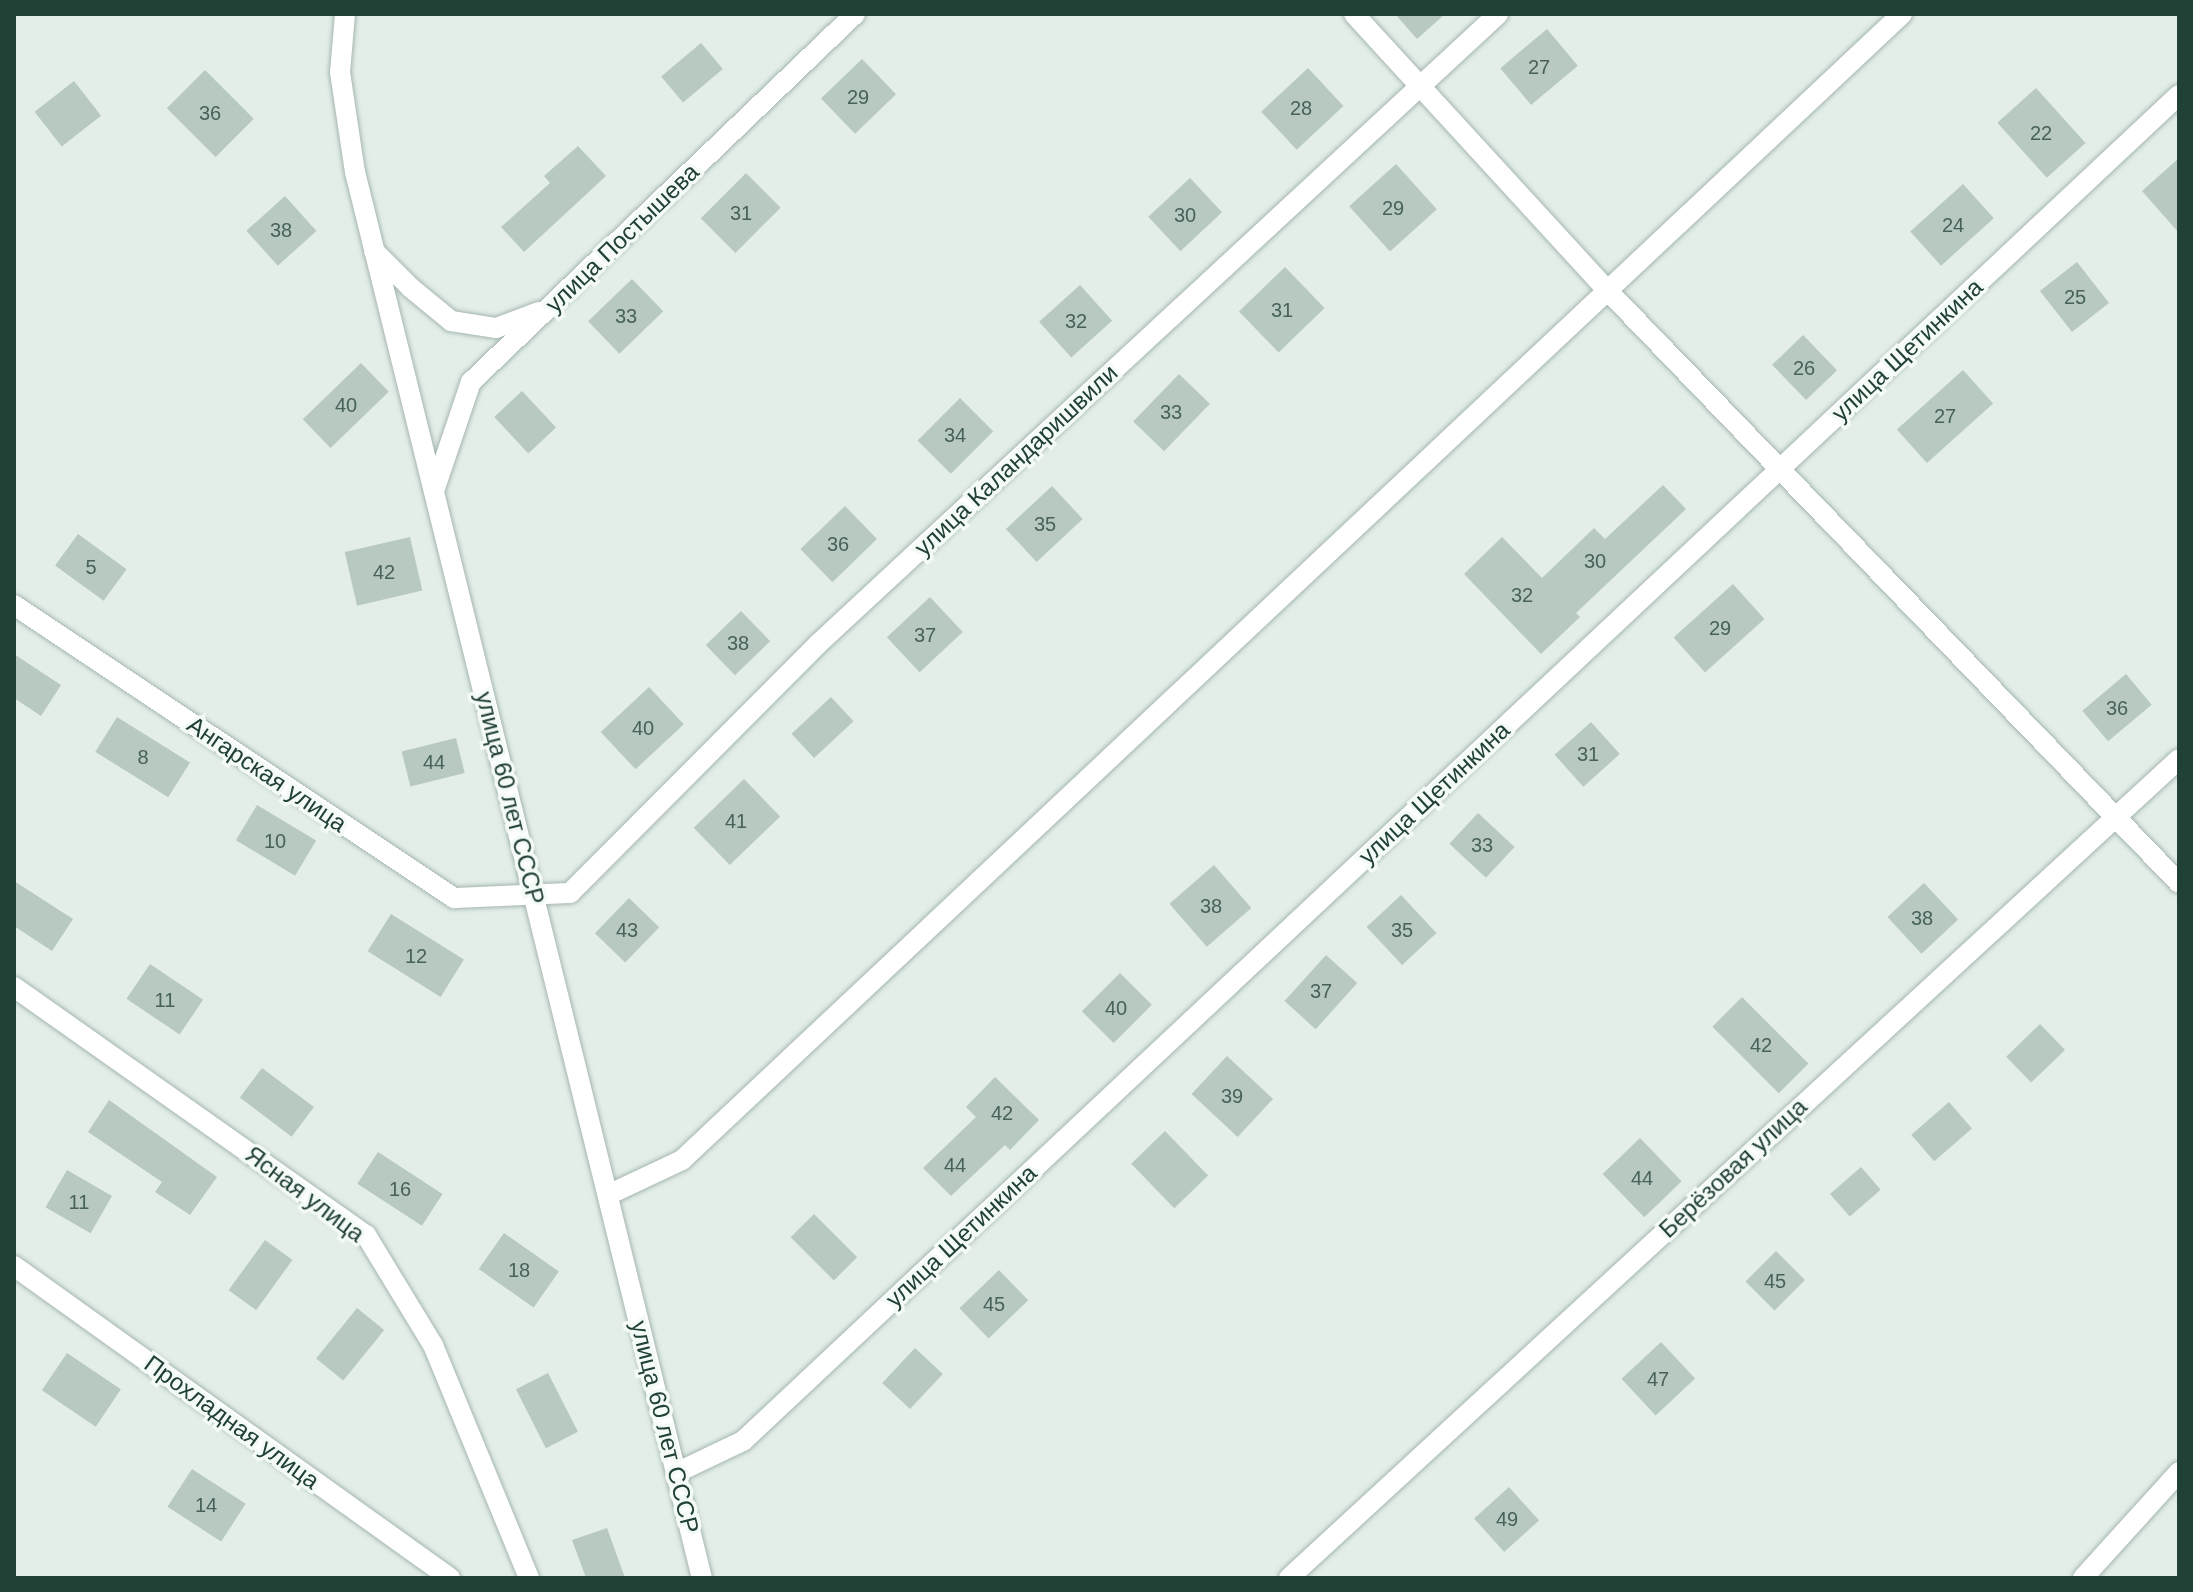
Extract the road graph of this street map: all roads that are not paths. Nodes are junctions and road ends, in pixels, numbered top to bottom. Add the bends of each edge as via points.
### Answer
1 (345, 14) edge
2 (855, 14) edge
3 (1354, 14) edge
4 (1498, 14) edge
5 (1902, 14) edge
6 (1422, 84) junction
7 (2179, 95) edge
8 (374, 251) junction
9 (1608, 291) junction
10 (547, 309) junction
11 (1781, 468) junction
12 (434, 491) junction
13 (14, 605) edge
14 (2179, 759) edge
15 (2115, 817) junction
16 (2179, 883) edge
17 (534, 897) junction
18 (14, 987) edge
19 (608, 1195) junction
20 (14, 1266) edge
21 (2179, 1472) edge
22 (676, 1473) junction
23 (450, 1578) edge
24 (529, 1578) edge
25 (702, 1578) edge
26 (1289, 1578) edge
27 (2083, 1578) edge

1 - 8 street, улица 60 лет СССР via 340,72
2 - 10 street, улица Постышева
3 - 6 street
4 - 6 street, улица Каландаришвили
5 - 9 street
6 - 9 street
6 - 17 street, улица Каландаришвили via 818,644 570,893
7 - 11 street, улица Щетинкина
8 - 10 street via 451,321 496,328
8 - 12 street, улица 60 лет СССР
9 - 11 street
9 - 19 street via 682,1160
10 - 12 street, улица Постышева via 471,382
11 - 15 street
11 - 22 street, улица Щетинкина via 743,1441
12 - 17 street, улица 60 лет СССР
13 - 17 street, Ангарская улица via 454,898
14 - 15 street, Берёзовая улица
15 - 16 street
15 - 26 street, Берёзовая улица
17 - 19 street, улица 60 лет СССР
18 - 24 street, Ясная улица via 366,1235 433,1345
19 - 22 street, улица 60 лет СССР
20 - 23 street, Прохладная улица
21 - 27 street
22 - 25 street, улица 60 лет СССР

